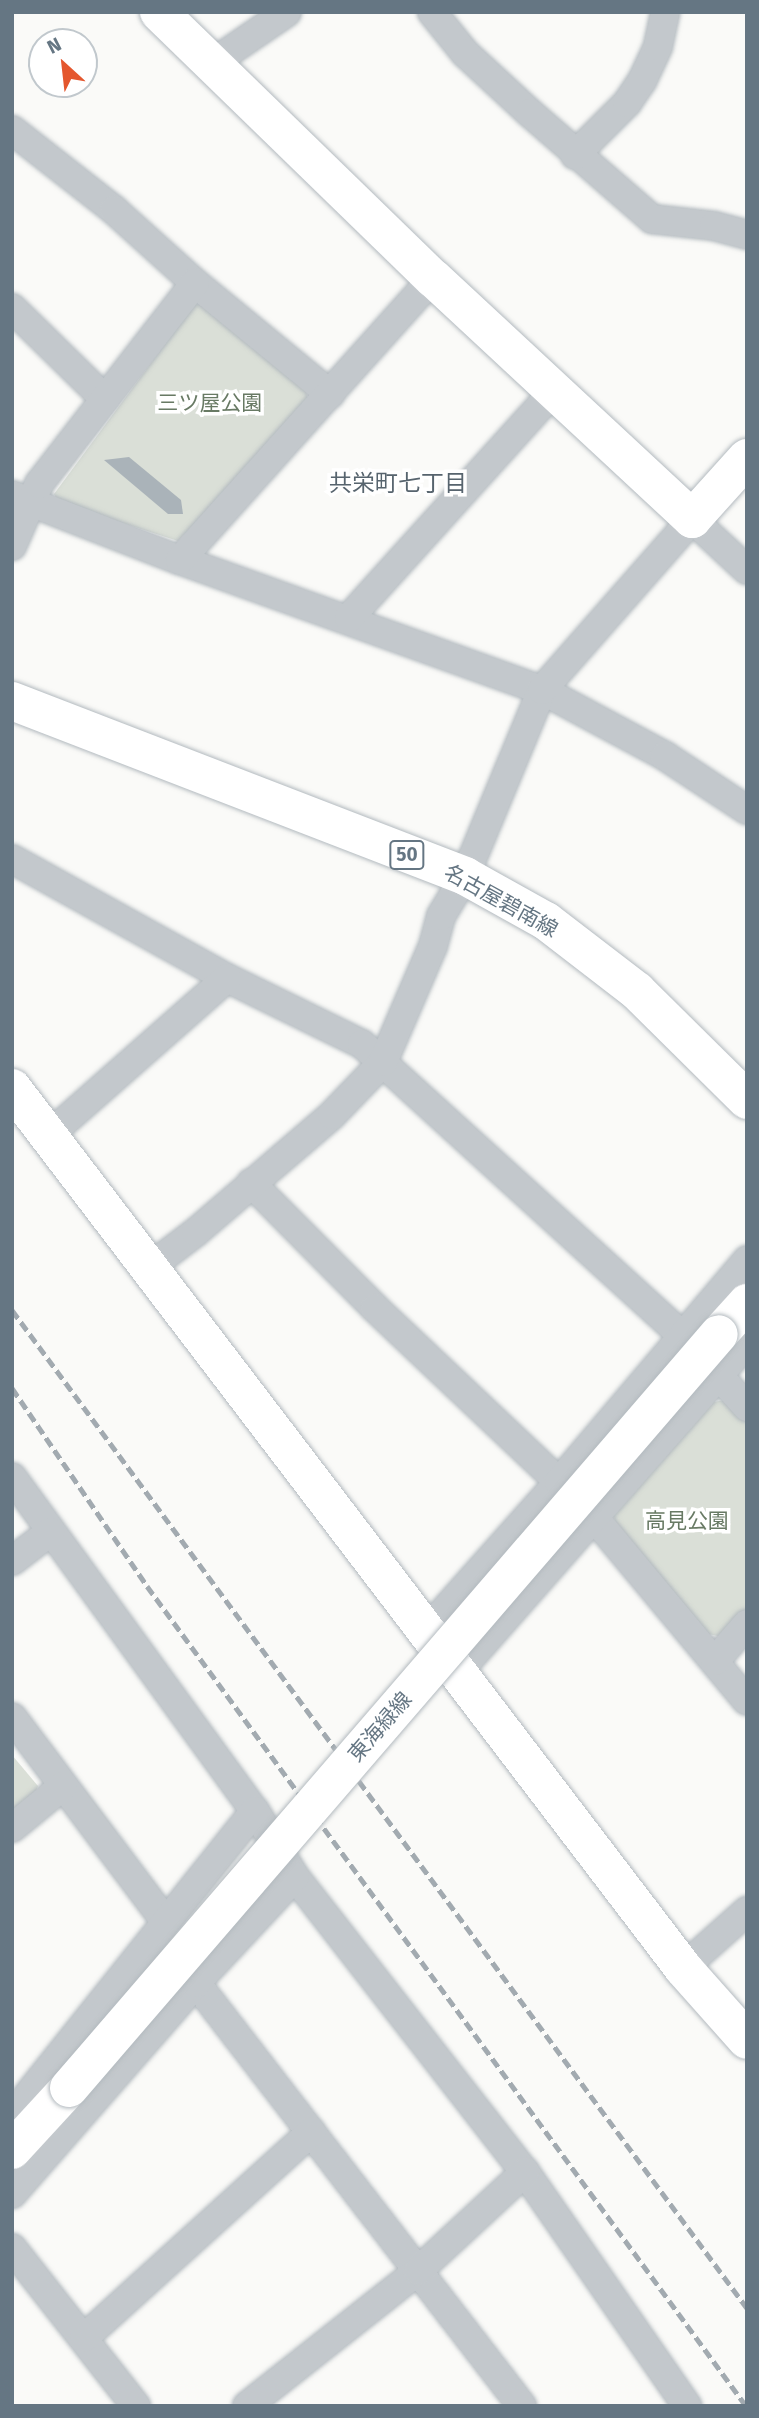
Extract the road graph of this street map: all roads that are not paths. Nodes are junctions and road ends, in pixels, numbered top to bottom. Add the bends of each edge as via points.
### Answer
1 (159, 12) edge
2 (287, 12) edge
3 (432, 12) edge
4 (665, 12) edge
5 (214, 62) junction
6 (12, 130) edge
7 (575, 155) junction
8 (747, 235) edge
9 (433, 278) junction
10 (194, 284) junction
11 (12, 308) edge
12 (553, 392) junction
13 (330, 394) junction
14 (105, 399) junction
15 (747, 458) edge
16 (21, 499) edge
17 (692, 519) junction
18 (12, 546) edge
19 (180, 560) junction
20 (747, 570) edge
21 (349, 618) junction
22 (542, 690) junction
23 (12, 701) edge
24 (747, 810) edge
25 (12, 859) edge
26 (465, 876) junction
27 (227, 978) junction
28 (383, 1062) junction
29 (12, 1088) edge
30 (747, 1100) edge
31 (50, 1135) junction
32 (251, 1183) junction
33 (747, 1260) edge
34 (150, 1268) junction
35 (747, 1303) edge
36 (681, 1334) junction
37 (733, 1339) edge
38 (719, 1376) junction
39 (747, 1407) edge
40 (12, 1477) edge
41 (559, 1482) junction
42 (594, 1519) junction
43 (50, 1532) junction
44 (12, 1561) edge
45 (747, 1623) edge
46 (427, 1630) junction
47 (715, 1661) junction
48 (458, 1672) junction
49 (747, 1701) edge
50 (12, 1717) edge
51 (63, 1786) junction
52 (255, 1811) junction
53 (12, 1828) edge
54 (295, 1877) junction
55 (747, 1911) edge
56 (166, 1922) junction
57 (684, 1968) junction
58 (196, 1983) junction
59 (747, 2039) edge
60 (12, 2115) edge
61 (311, 2133) junction
62 (12, 2150) edge
63 (525, 2172) junction
64 (12, 2194) edge
65 (12, 2248) edge
66 (418, 2271) junction
67 (84, 2338) junction
68 (136, 2406) edge
69 (247, 2406) edge
70 (522, 2406) edge
71 (687, 2406) edge

1 - 5 street
2 - 5 street
3 - 7 street via 466,52
4 - 7 street via 658,46 642,81 627,103
5 - 9 street
6 - 10 street via 114,210
7 - 8 street via 652,219
9 - 12 street
9 - 13 street
10 - 13 street
10 - 14 street
11 - 14 street
12 - 17 street
12 - 21 street
13 - 19 street
14 - 16 street via 39,484
15 - 17 street
16 - 18 street
16 - 19 street
17 - 20 street
17 - 22 street
19 - 21 street
21 - 22 street
22 - 24 street via 665,756
22 - 26 street
23 - 26 street, 名古屋碧南線 / 50
25 - 27 street
26 - 28 street via 441,916 433,946
26 - 30 street, 名古屋碧南線 / 50 via 546,921 637,991
27 - 28 street via 362,1044
27 - 31 street
28 - 32 street via 332,1115
28 - 36 street
29 - 31 street
31 - 34 street
32 - 34 street
32 - 41 street
33 - 36 street
34 - 46 street
35 - 37 street, 東海緑線
36 - 41 street
37 - 38 street
37 - 62 street, 東海緑線, bridge
38 - 39 street
38 - 42 street
40 - 43 street
41 - 42 street
41 - 46 street
42 - 47 street
42 - 48 street
43 - 44 street
43 - 52 street
45 - 47 street
46 - 48 street
47 - 49 street
48 - 57 street
50 - 51 street
51 - 53 street
51 - 56 street
52 - 54 street
52 - 56 street
54 - 58 street
54 - 63 street
55 - 57 street
56 - 60 street
57 - 59 street
58 - 61 street
58 - 64 street
61 - 66 street
61 - 67 street
63 - 66 street
63 - 71 street
65 - 67 street
66 - 69 street
66 - 70 street
67 - 68 street

